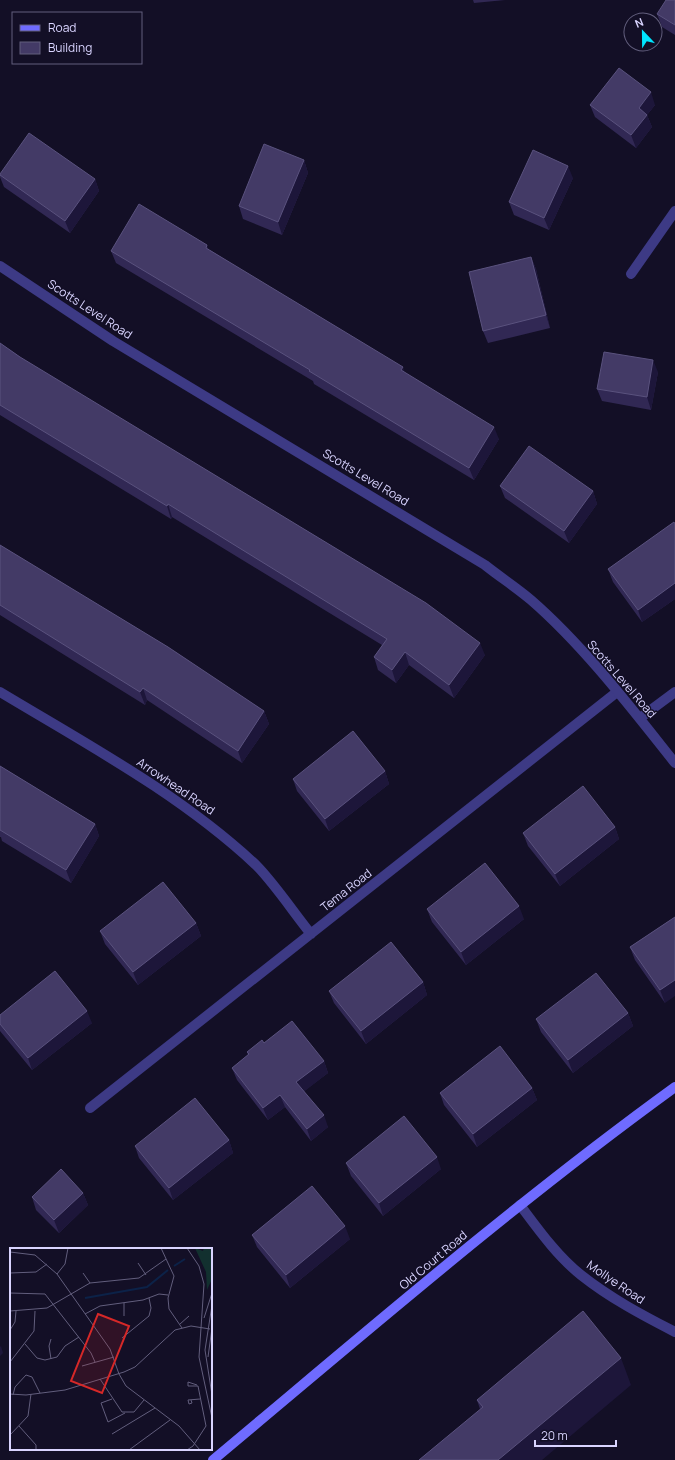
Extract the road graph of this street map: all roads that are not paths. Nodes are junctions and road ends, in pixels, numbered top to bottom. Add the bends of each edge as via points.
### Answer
1 (675, 211) edge
2 (0, 266) edge
3 (631, 274) dead end
4 (0, 692) edge
5 (617, 692) junction
6 (675, 692) edge
7 (640, 718) junction
8 (675, 763) edge
9 (311, 934) junction
10 (675, 1087) edge
11 (90, 1108) dead end
12 (520, 1205) junction
13 (675, 1332) edge
14 (213, 1460) edge

1 - 3 street
2 - 5 street, Scotts Level Road via 114,340 485,565 531,600 552,620
4 - 9 street, Arrowhead Road via 166,793 213,828 257,867
5 - 7 street, Scotts Level Road
5 - 9 street, Tema Road
6 - 7 street
7 - 8 street, Scotts Level Road
9 - 11 street, Tema Road
10 - 12 main road, Old Court Road
12 - 13 street, Mollye Road via 548,1241 580,1274 627,1307
12 - 14 main road, Old Court Road

